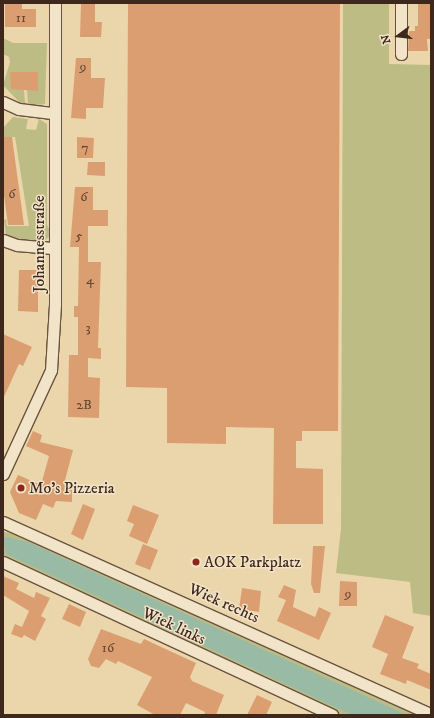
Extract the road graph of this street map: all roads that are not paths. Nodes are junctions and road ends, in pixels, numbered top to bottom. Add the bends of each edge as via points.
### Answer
1 (55, 3) edge
2 (401, 3) edge
3 (401, 54) dead end
4 (3, 102) edge
5 (54, 113) junction
6 (3, 240) edge
7 (55, 248) junction
8 (3, 474) edge
9 (3, 522) edge
10 (3, 562) edge
11 (431, 714) edge
12 (332, 715) edge

1 - 5 street, Johannesstraße
2 - 3 street
4 - 5 street via 19,109
5 - 7 street, Johannesstraße
6 - 7 street via 17,245
7 - 8 street, Johannesstraße via 51,370
9 - 11 street, Wiek rechts
10 - 12 street, Wiek links

